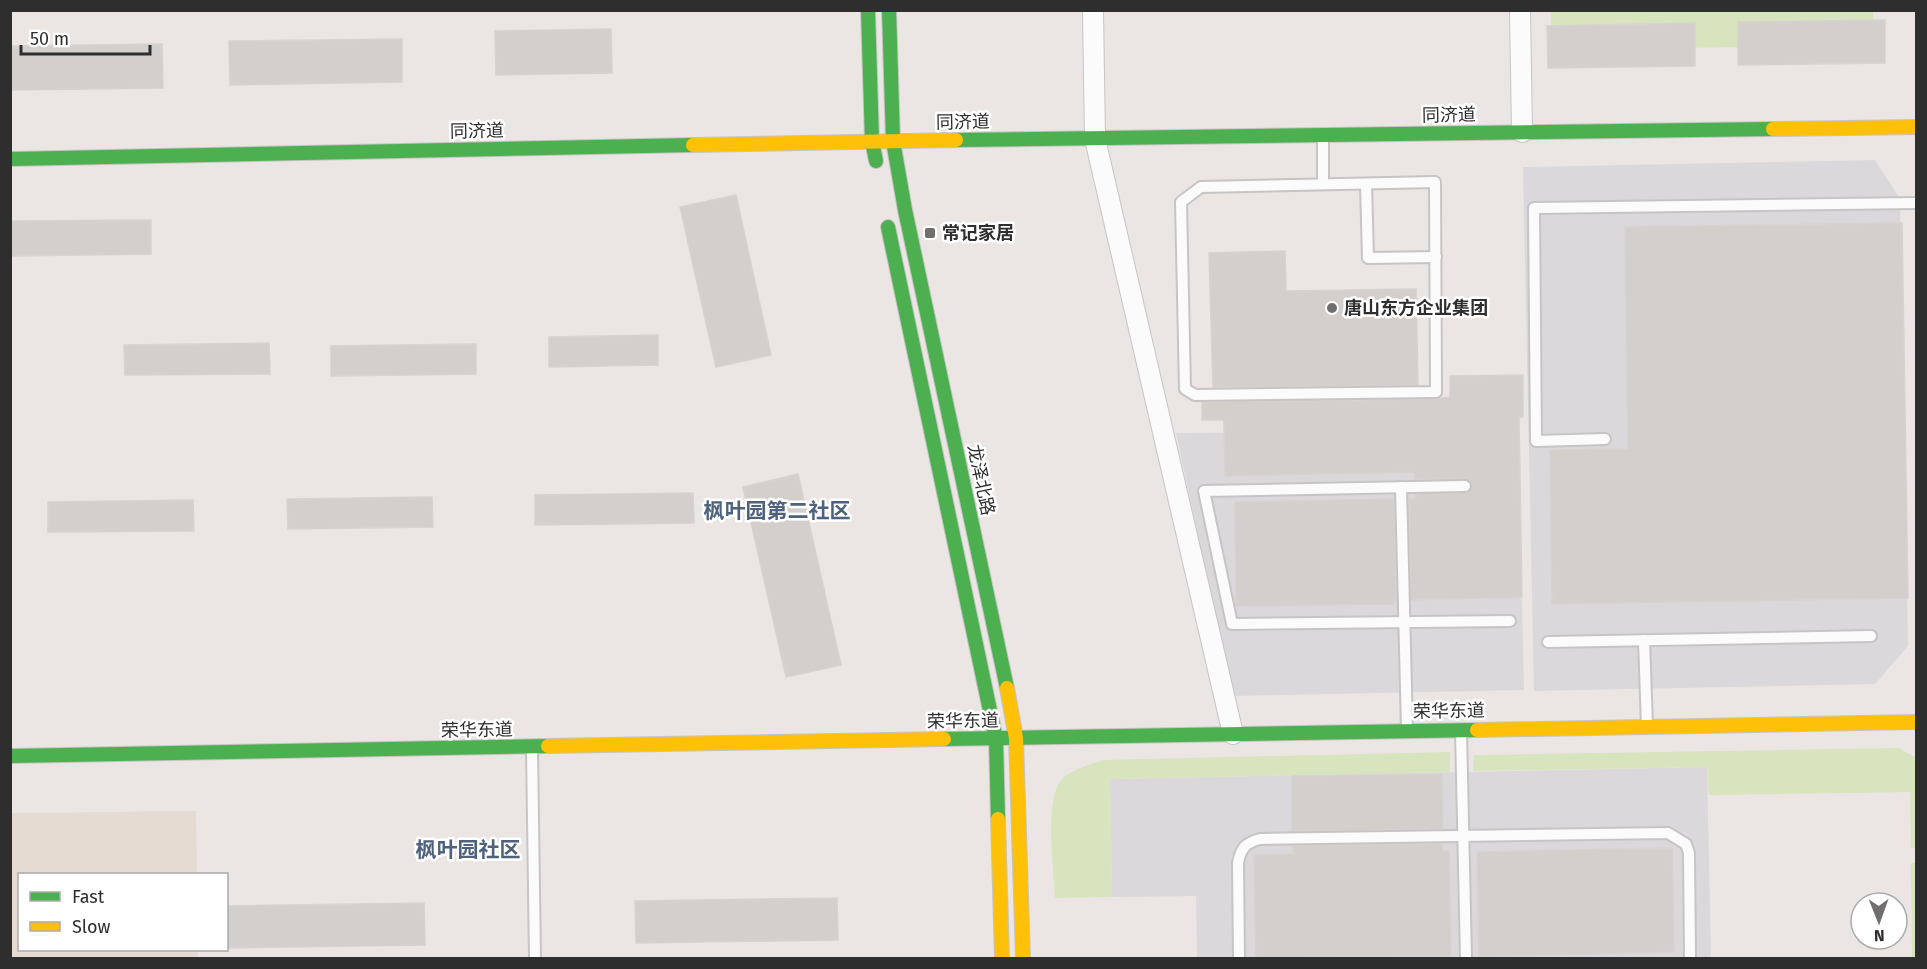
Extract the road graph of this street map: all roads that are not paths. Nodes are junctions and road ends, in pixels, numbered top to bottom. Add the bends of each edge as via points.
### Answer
1 (868, 10) edge
2 (889, 10) edge
3 (1093, 10) edge
4 (1520, 10) edge
5 (1917, 127) edge
6 (1522, 132) junction
7 (1323, 135) junction
8 (1095, 139) junction
9 (873, 141) junction
10 (893, 141) junction
11 (10, 159) edge
12 (878, 172) dead end
13 (1323, 184) junction
14 (1366, 184) junction
15 (1917, 203) edge
16 (885, 213) dead end
17 (1436, 257) junction
18 (1605, 439) dead end
19 (1465, 486) dead end
20 (1401, 487) junction
21 (1510, 621) dead end
22 (1404, 622) junction
23 (1871, 636) dead end
24 (1644, 640) junction
25 (1548, 642) dead end
26 (1917, 722) edge
27 (1647, 726) junction
28 (1461, 729) junction
29 (1407, 730) junction
30 (1233, 734) junction
31 (996, 738) junction
32 (1016, 738) junction
33 (531, 747) junction
34 (10, 756) edge
35 (1464, 837) junction
36 (535, 958) edge
37 (1002, 958) edge
38 (1023, 958) edge
39 (1239, 958) edge
40 (1466, 958) edge
41 (1690, 958) edge

1 - 9 street
2 - 10 street, 龙泽北路
3 - 8 street
4 - 6 street
5 - 6 street, 同济道
6 - 7 street, 同济道
7 - 8 street, 同济道
7 - 13 lane
8 - 10 street, 同济道
8 - 30 street
9 - 10 street, 同济道
9 - 11 street, 同济道
9 - 12 street
10 - 32 street, 龙泽北路 via 904,210
13 - 14 lane
13 - 17 lane via 1201,187 1181,202 1185,389 1195,395 1436,392
14 - 17 lane via 1368,258
14 - 17 lane via 1435,183
15 - 18 lane via 1534,208 1536,441
16 - 31 street
19 - 20 lane
20 - 22 lane
20 - 22 lane via 1204,491 1232,624
21 - 22 lane
22 - 29 lane
23 - 24 lane
24 - 25 lane
24 - 27 lane
26 - 27 street, 荣华东道
27 - 28 street, 荣华东道
28 - 29 street, 荣华东道
28 - 35 lane
29 - 30 street, 荣华东道
30 - 32 street, 荣华东道
31 - 32 street, 荣华东道
31 - 33 street, 荣华东道
31 - 37 street
32 - 38 street, 龙泽北路
33 - 34 street, 荣华东道
33 - 36 lane
35 - 39 lane via 1260,839 1248,843 1240,851 1238,863
35 - 40 lane
35 - 41 lane via 1668,833 1678,838 1686,844 1689,854

